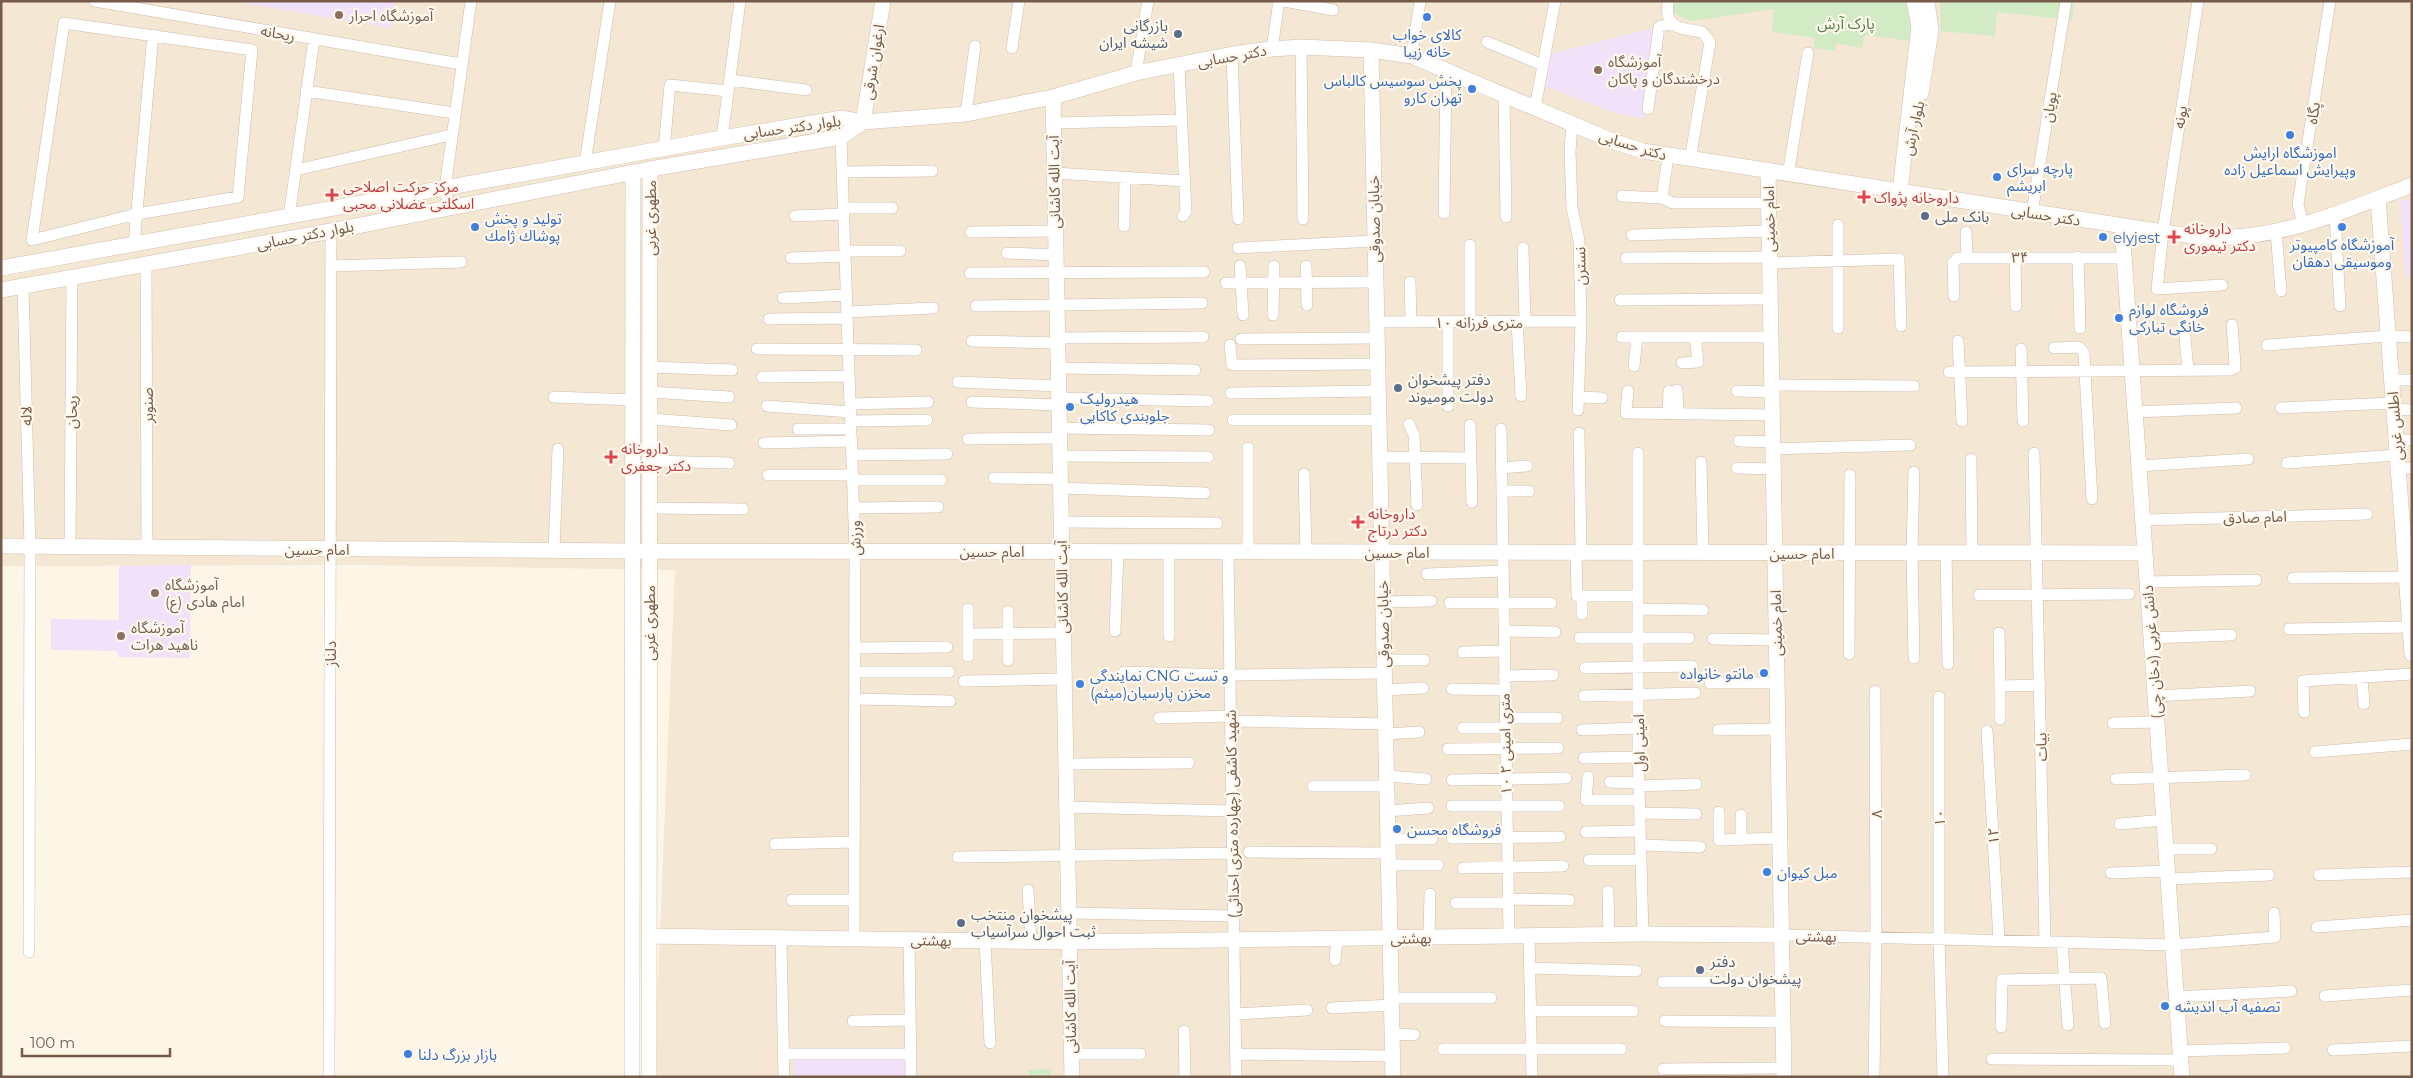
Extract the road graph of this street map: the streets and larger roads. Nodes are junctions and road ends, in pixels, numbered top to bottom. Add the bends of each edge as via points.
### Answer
1 (95, 1) edge
2 (471, 1) edge
3 (610, 1) edge
4 (740, 1) edge
5 (883, 1) edge
6 (1019, 1) edge
7 (1148, 1) edge
8 (1279, 1) edge
9 (1284, 1) edge
10 (1420, 1) edge
11 (1555, 1) edge
12 (1668, 1) edge
13 (1914, 1) edge
14 (1927, 1) edge
15 (2066, 1) edge
16 (2198, 1) edge
17 (2330, 1) edge
18 (1333, 10) dead end
19 (1672, 23) junction
20 (153, 34) junction
21 (314, 39) junction
22 (1487, 42) dead end
23 (975, 46) dead end
24 (1301, 47) junction
25 (1012, 48) dead end
26 (1272, 49) junction
27 (1371, 50) junction
28 (1808, 53) dead end
29 (1232, 54) junction
30 (1412, 56) junction
31 (461, 64) junction
32 (1179, 65) junction
33 (1543, 65) junction
34 (1446, 70) junction
35 (1136, 73) junction
36 (729, 86) junction
37 (806, 90) dead end
38 (306, 91) junction
39 (1504, 95) junction
40 (1053, 97) junction
41 (1535, 108) junction
42 (1648, 109) dead end
43 (454, 113) junction
44 (966, 114) junction
45 (1182, 120) junction
46 (864, 122) junction
47 (1053, 122) junction
48 (1572, 124) junction
49 (451, 135) junction
50 (841, 137) junction
51 (722, 138) junction
52 (664, 149) junction
53 (1668, 157) junction
54 (1690, 160) junction
55 (585, 163) junction
56 (650, 169) junction
57 (296, 170) junction
58 (1768, 170) junction
59 (932, 171) dead end
60 (633, 172) junction
61 (842, 172) junction
62 (1902, 172) junction
63 (1054, 174) junction
64 (1788, 175) junction
65 (1125, 178) junction
66 (1185, 181) junction
67 (2412, 185) edge
68 (445, 188) junction
69 (1900, 191) junction
70 (1622, 196) dead end
71 (1662, 198) junction
72 (2378, 198) junction
73 (1769, 203) junction
74 (449, 207) junction
75 (633, 207) junction
76 (650, 208) junction
77 (892, 208) dead end
78 (844, 211) junction
79 (1444, 213) dead end
80 (2032, 213) junction
81 (137, 214) junction
82 (2335, 214) junction
83 (795, 216) dead end
84 (1183, 216) dead end
85 (1506, 217) dead end
86 (289, 218) junction
87 (1238, 218) dead end
88 (1303, 219) dead end
89 (2302, 224) junction
90 (1838, 225) dead end
91 (1124, 226) dead end
92 (1771, 227) junction
93 (2122, 227) junction
94 (331, 231) junction
95 (1055, 231) junction
96 (971, 232) dead end
97 (1966, 232) dead end
98 (2163, 232) junction
99 (2276, 232) junction
100 (1632, 235) dead end
101 (1375, 241) junction
102 (134, 244) junction
103 (1470, 245) dead end
104 (1238, 248) dead end
105 (1523, 248) dead end
106 (900, 251) dead end
107 (845, 253) junction
108 (1007, 254) dead end
109 (1056, 255) junction
110 (2016, 257) junction
111 (2078, 257) junction
112 (791, 258) dead end
113 (1626, 258) dead end
114 (1967, 258) junction
115 (2123, 258) junction
116 (1770, 260) junction
117 (1838, 261) junction
118 (461, 262) dead end
119 (146, 263) junction
120 (331, 266) junction
121 (1240, 266) dead end
122 (1274, 266) dead end
123 (1306, 266) dead end
124 (1, 268) edge
125 (1204, 272) dead end
126 (970, 273) dead end
127 (1056, 274) junction
128 (72, 277) junction
129 (1306, 282) junction
130 (1376, 282) junction
131 (1410, 282) dead end
132 (1226, 283) dead end
133 (1241, 283) junction
134 (1274, 283) junction
135 (2222, 285) dead end
136 (23, 286) junction
137 (1, 290) edge
138 (2280, 291) dead end
139 (847, 295) junction
140 (1954, 296) dead end
141 (783, 298) dead end
142 (1620, 300) dead end
143 (1770, 300) junction
144 (1202, 303) dead end
145 (1057, 305) junction
146 (1307, 305) dead end
147 (976, 306) dead end
148 (2016, 306) dead end
149 (2340, 306) dead end
150 (933, 308) dead end
151 (847, 315) junction
152 (1243, 315) dead end
153 (1273, 315) dead end
154 (769, 320) dead end
155 (1521, 321) junction
156 (1581, 321) junction
157 (1377, 322) junction
158 (1411, 322) junction
159 (1448, 322) junction
160 (1470, 322) junction
161 (2232, 325) dead end
162 (1901, 326) dead end
163 (1838, 328) dead end
164 (2080, 328) dead end
165 (2388, 336) junction
166 (1203, 337) dead end
167 (1622, 337) dead end
168 (1637, 337) junction
169 (1694, 337) junction
170 (1770, 337) junction
171 (2185, 337) dead end
172 (2412, 337) edge
173 (1241, 338) dead end
174 (1377, 338) junction
175 (1057, 340) junction
176 (972, 341) dead end
177 (1958, 341) dead end
178 (1230, 345) dead end
179 (2267, 345) dead end
180 (2054, 348) dead end
181 (2021, 349) dead end
182 (757, 350) dead end
183 (848, 350) junction
184 (916, 350) dead end
185 (1682, 363) dead end
186 (1378, 364) junction
187 (1634, 366) dead end
188 (650, 367) junction
189 (1058, 368) junction
190 (732, 370) dead end
191 (1195, 370) dead end
192 (2188, 371) junction
193 (1955, 372) junction
194 (2022, 372) junction
195 (2083, 373) junction
196 (2132, 373) junction
197 (849, 376) junction
198 (762, 377) dead end
199 (2392, 380) junction
200 (2412, 380) edge
201 (958, 382) dead end
202 (1914, 386) dead end
203 (1772, 388) junction
204 (1673, 390) dead end
205 (1378, 391) junction
206 (1628, 391) dead end
207 (1737, 391) dead end
208 (650, 392) junction
209 (1232, 393) dead end
210 (1058, 396) junction
211 (1520, 396) dead end
212 (554, 397) dead end
213 (729, 397) dead end
214 (1579, 397) junction
215 (1602, 398) dead end
216 (633, 400) junction
217 (1208, 401) dead end
218 (928, 402) dead end
219 (972, 402) dead end
220 (767, 406) dead end
221 (1448, 406) dead end
222 (2393, 406) junction
223 (2236, 408) dead end
224 (2281, 408) dead end
225 (1578, 410) dead end
226 (2412, 410) edge
227 (2135, 412) junction
228 (1673, 414) junction
229 (1772, 416) junction
230 (851, 417) junction
231 (650, 419) junction
232 (927, 420) dead end
233 (1234, 420) dead end
234 (1379, 420) junction
235 (1962, 420) dead end
236 (2023, 421) dead end
237 (1409, 424) dead end
238 (731, 425) dead end
239 (1470, 425) dead end
240 (798, 429) dead end
241 (1501, 429) dead end
242 (1209, 430) dead end
243 (1059, 433) junction
244 (1580, 433) dead end
245 (968, 439) dead end
246 (2412, 440) edge
247 (852, 441) junction
248 (1739, 441) dead end
249 (764, 443) dead end
250 (1910, 445) dead end
251 (1773, 446) junction
252 (1248, 448) dead end
253 (558, 449) dead end
254 (2034, 452) dead end
255 (1638, 453) dead end
256 (947, 454) dead end
257 (852, 455) junction
258 (1060, 456) junction
259 (1208, 457) dead end
260 (1380, 457) junction
261 (1415, 457) junction
262 (1471, 458) junction
263 (2401, 458) edge
264 (1971, 459) dead end
265 (2248, 459) dead end
266 (650, 461) junction
267 (1701, 462) dead end
268 (730, 463) dead end
269 (2287, 463) dead end
270 (1527, 466) dead end
271 (2139, 466) junction
272 (1501, 468) junction
273 (1737, 468) dead end
274 (1773, 469) junction
275 (1914, 472) dead end
276 (1304, 474) dead end
277 (768, 475) dead end
278 (1850, 475) dead end
279 (853, 478) junction
280 (994, 478) dead end
281 (941, 480) dead end
282 (1060, 484) junction
283 (1502, 491) junction
284 (1529, 491) dead end
285 (1205, 492) dead end
286 (2406, 498) edge
287 (2092, 499) dead end
288 (1472, 502) dead end
289 (1417, 505) dead end
290 (938, 507) dead end
291 (649, 508) junction
292 (854, 508) junction
293 (743, 509) dead end
294 (2366, 514) dead end
295 (2144, 520) junction
296 (1061, 522) junction
297 (1217, 523) dead end
298 (1, 546) edge
299 (30, 546) junction
300 (70, 547) junction
301 (147, 547) junction
302 (330, 549) junction
303 (554, 550) junction
304 (632, 551) junction
305 (650, 551) junction
306 (855, 551) junction
307 (1062, 551) junction
308 (1118, 551) junction
309 (1169, 551) junction
310 (1228, 551) junction
311 (1248, 551) junction
312 (1306, 552) junction
313 (1382, 552) junction
314 (1502, 552) junction
315 (1578, 552) junction
316 (1638, 552) junction
317 (1703, 552) junction
318 (1775, 553) junction
319 (1848, 553) junction
320 (1912, 553) junction
321 (1946, 553) junction
322 (1972, 553) junction
323 (2037, 553) junction
324 (2145, 554) junction
325 (1503, 571) junction
326 (1427, 574) dead end
327 (2409, 577) edge
328 (2292, 578) dead end
329 (2256, 580) dead end
330 (2147, 582) junction
331 (2129, 594) dead end
332 (1979, 595) dead end
333 (2038, 595) junction
334 (1582, 596) junction
335 (1638, 596) junction
336 (1431, 601) dead end
337 (1503, 601) junction
338 (1383, 602) junction
339 (1450, 602) dead end
340 (1551, 603) dead end
341 (968, 609) dead end
342 (1638, 609) junction
343 (1008, 610) dead end
344 (1703, 610) dead end
345 (1582, 614) dead end
346 (2410, 626) junction
347 (2289, 629) dead end
348 (1115, 631) dead end
349 (1504, 631) junction
350 (1555, 632) dead end
351 (1063, 633) junction
352 (2000, 633) dead end
353 (968, 634) junction
354 (1008, 634) junction
355 (2231, 635) dead end
356 (1169, 636) dead end
357 (1580, 638) dead end
358 (1689, 638) dead end
359 (2151, 638) junction
360 (1638, 639) junction
361 (1713, 640) dead end
362 (1776, 640) junction
363 (947, 647) dead end
364 (855, 648) junction
365 (1504, 651) junction
366 (1463, 652) dead end
367 (1849, 654) dead end
368 (2412, 654) edge
369 (968, 656) dead end
370 (1914, 658) dead end
371 (1008, 660) dead end
372 (1424, 660) dead end
373 (1948, 664) dead end
374 (1692, 666) dead end
375 (1384, 667) junction
376 (1638, 667) junction
377 (1585, 668) dead end
378 (855, 672) junction
379 (950, 672) dead end
380 (1124, 672) dead end
381 (2412, 674) edge
382 (1233, 675) junction
383 (1553, 675) dead end
384 (1504, 676) junction
385 (2362, 677) junction
386 (1064, 679) junction
387 (964, 681) dead end
388 (1710, 683) dead end
389 (1777, 683) junction
390 (2040, 685) junction
391 (2000, 686) junction
392 (1423, 688) dead end
393 (1452, 689) dead end
394 (1385, 690) junction
395 (1504, 690) junction
396 (1875, 691) dead end
397 (2250, 691) dead end
398 (1695, 693) dead end
399 (1638, 694) junction
400 (1584, 696) dead end
401 (2155, 696) junction
402 (1939, 697) dead end
403 (855, 700) junction
404 (950, 701) dead end
405 (2364, 704) dead end
406 (2304, 712) dead end
407 (1159, 718) dead end
408 (1234, 718) junction
409 (1557, 718) dead end
410 (2000, 719) dead end
411 (2113, 722) dead end
412 (2157, 722) junction
413 (1505, 723) junction
414 (1463, 728) dead end
415 (1638, 728) junction
416 (1386, 729) junction
417 (1778, 729) junction
418 (1582, 730) dead end
419 (1718, 730) dead end
420 (1987, 731) dead end
421 (1418, 732) dead end
422 (2412, 744) edge
423 (1506, 748) junction
424 (1558, 748) dead end
425 (1448, 749) dead end
426 (2315, 752) dead end
427 (1638, 757) junction
428 (1584, 758) dead end
429 (1189, 763) dead end
430 (1066, 764) junction
431 (2245, 775) dead end
432 (1588, 777) dead end
433 (1566, 778) dead end
434 (1426, 779) dead end
435 (1506, 779) junction
436 (2116, 779) dead end
437 (2161, 779) junction
438 (1452, 780) dead end
439 (1387, 781) junction
440 (1610, 782) dead end
441 (1639, 784) junction
442 (1696, 784) dead end
443 (1313, 786) dead end
444 (1639, 800) junction
445 (1452, 806) dead end
446 (1559, 806) dead end
447 (1506, 807) junction
448 (1066, 808) junction
449 (1428, 808) dead end
450 (1232, 811) junction
451 (1387, 811) junction
452 (1719, 812) dead end
453 (1640, 813) junction
454 (1696, 814) dead end
455 (1741, 814) dead end
456 (2164, 820) junction
457 (2120, 824) dead end
458 (1640, 831) junction
459 (1586, 832) dead end
460 (1507, 837) junction
461 (1560, 837) dead end
462 (1452, 838) dead end
463 (1780, 838) junction
464 (1432, 839) dead end
465 (1741, 839) junction
466 (854, 842) junction
467 (775, 844) dead end
468 (1641, 845) junction
469 (1700, 847) dead end
470 (2211, 849) dead end
471 (2166, 850) junction
472 (1249, 852) dead end
473 (1388, 852) junction
474 (1233, 853) junction
475 (1067, 854) junction
476 (958, 857) dead end
477 (1589, 860) dead end
478 (1641, 860) junction
479 (1438, 865) dead end
480 (1562, 866) dead end
481 (1508, 867) junction
482 (1463, 868) dead end
483 (2110, 872) dead end
484 (2412, 872) edge
485 (2167, 875) junction
486 (2269, 875) dead end
487 (2319, 875) dead end
488 (1028, 890) dead end
489 (1608, 891) dead end
490 (1430, 894) dead end
491 (792, 900) dead end
492 (854, 900) junction
493 (1569, 900) dead end
494 (1508, 901) junction
495 (1456, 903) dead end
496 (1068, 913) junction
497 (2274, 913) dead end
498 (1234, 916) junction
499 (2412, 920) edge
500 (2317, 927) dead end
501 (1643, 934) junction
502 (1609, 935) junction
503 (1781, 935) junction
504 (649, 936) junction
505 (1509, 936) junction
506 (1529, 936) junction
507 (1429, 937) junction
508 (1876, 937) junction
509 (781, 938) junction
510 (1390, 938) junction
511 (854, 939) junction
512 (909, 939) junction
513 (1336, 939) junction
514 (1939, 939) junction
515 (986, 940) junction
516 (1234, 940) junction
517 (1999, 940) junction
518 (1031, 941) junction
519 (2045, 941) junction
520 (1069, 942) junction
521 (2062, 942) junction
522 (2172, 945) junction
523 (29, 952) dead end
524 (1334, 960) dead end
525 (1529, 968) junction
526 (1636, 971) dead end
527 (2065, 977) junction
528 (1663, 982) dead end
529 (1782, 982) junction
530 (2412, 990) edge
531 (2291, 991) dead end
532 (2325, 996) dead end
533 (2176, 997) junction
534 (1492, 998) dead end
535 (1392, 1001) junction
536 (1332, 1008) dead end
537 (1307, 1010) dead end
538 (1530, 1011) junction
539 (1633, 1012) dead end
540 (1235, 1014) junction
541 (910, 1020) junction
542 (854, 1021) dead end
543 (1665, 1021) dead end
544 (1783, 1022) junction
545 (2105, 1023) dead end
546 (2068, 1025) dead end
547 (2001, 1027) dead end
548 (1184, 1031) dead end
549 (1392, 1034) junction
550 (1414, 1035) dead end
551 (990, 1042) dead end
552 (2412, 1046) edge
553 (2285, 1048) dead end
554 (1443, 1049) dead end
555 (1531, 1050) junction
556 (1621, 1050) dead end
557 (2333, 1050) dead end
558 (784, 1054) junction
559 (911, 1054) junction
560 (1071, 1054) junction
561 (1140, 1054) dead end
562 (1236, 1054) junction
563 (2180, 1055) junction
564 (1393, 1056) junction
565 (1992, 1059) dead end
566 (1663, 1069) dead end
567 (1784, 1072) edge
568 (330, 1077) edge
569 (632, 1077) edge
570 (649, 1077) edge
571 (784, 1077) edge
572 (911, 1077) edge
573 (1072, 1077) edge
574 (1185, 1077) edge
575 (1236, 1077) edge
576 (1393, 1077) edge
577 (1532, 1077) edge
578 (1874, 1077) edge
579 (1943, 1077) edge
580 (2182, 1077) edge

1 - 21 street, ریحانه
2 - 31 street
3 - 55 street
4 - 36 street
5 - 46 street, ارغوان شرقی
6 - 25 street
7 - 35 street
8 - 26 street
9 - 18 street
10 - 30 street
11 - 33 street
12 - 19 street via 1666,13
13 - 62 street, بلوار آرش via 1919,26
14 - 62 street, بلوار آرش via 1931,31 1915,127
15 - 80 street, پویان
16 - 98 street, پونه
17 - 89 street, پگاه via 2298,204
19 - 42 street via 1659,26
19 - 54 street via 1676,27 1702,32 1710,42
20 - 81 street
20 - 81 street via 252,50 238,197
20 - 81 street via 64,23 32,240
21 - 31 street, ریحانه
21 - 38 street
22 - 33 street
23 - 44 street
24 - 26 street, دکتر حسابی
24 - 27 street, دکتر حسابی
24 - 88 street
26 - 29 street, دکتر حسابی
27 - 30 street, دکتر حسابی
27 - 101 street, خیابان صدوقی
28 - 64 street
29 - 32 street, دکتر حسابی
29 - 87 street
30 - 34 street, دکتر حسابی
31 - 43 street
32 - 35 street, دکتر حسابی
32 - 45 street
33 - 41 street
34 - 39 street, دکتر حسابی
34 - 79 street
35 - 40 street, دکتر حسابی
36 - 37 street
36 - 51 street
36 - 52 street via 670,85
38 - 43 street
38 - 57 street
39 - 41 street, دکتر حسابی
39 - 85 street
40 - 44 street, دکتر حسابی
40 - 47 street, آیت الله کاشانی
41 - 48 street, دکتر حسابی
43 - 49 street
44 - 46 street, دکتر حسابی
45 - 47 street
45 - 66 street
46 - 50 street, بلوار دکتر حسابی
46 - 51 street, بلوار دکتر حسابی via 842,118
47 - 63 street, آیت الله کاشانی
48 - 53 street, دکتر حسابی via 1615,142
48 - 156 street, نسترن via 1572,208 1580,240
49 - 57 street
49 - 68 street
50 - 56 street, بلوار دکتر حسابی
50 - 61 street, ورزش
51 - 52 street, بلوار دکتر حسابی
52 - 55 street, بلوار دکتر حسابی
53 - 54 street, دکتر حسابی
53 - 71 street
54 - 58 street, دکتر حسابی
55 - 68 street, بلوار دکتر حسابی
56 - 60 street, بلوار دکتر حسابی
56 - 76 street, مطهری غربی
57 - 86 street
58 - 64 street, دکتر حسابی
58 - 73 street, امام خمینی
59 - 61 street
60 - 74 street, بلوار دکتر حسابی
60 - 75 street, مطهری غربی
61 - 78 street, ورزش
62 - 69 street
63 - 65 street
63 - 95 street, آیت الله کاشانی
64 - 69 street, دکتر حسابی
65 - 66 street
65 - 91 street
66 - 84 street via 1186,211
67 - 72 street, دکتر حسابی
68 - 74 street
68 - 86 street, بلوار دکتر حسابی
69 - 80 street, دکتر حسابی
70 - 71 street
71 - 73 street via 1673,203
72 - 82 street, دکتر حسابی
72 - 165 street, اطلس غربی
73 - 92 street, امام خمینی
74 - 94 street, بلوار دکتر حسابی
75 - 76 street via 640,203
75 - 216 street, مطهری غربی
76 - 188 street, مطهری غربی
77 - 78 street
78 - 83 street
78 - 107 street, ورزش
80 - 93 street, دکتر حسابی
81 - 102 street
82 - 89 street, دکتر حسابی
82 - 149 street
86 - 102 street, بلوار دکتر حسابی
89 - 99 street, دکتر حسابی
90 - 117 street
92 - 100 street
92 - 116 street, امام خمینی
93 - 98 street, دکتر حسابی
93 - 115 street, دانش غربی (دخان چی)
94 - 119 street, بلوار دکتر حسابی
94 - 120 street, دلناز
95 - 96 street
95 - 109 street, آیت الله کاشانی
97 - 114 street
98 - 99 street, دکتر حسابی via 2206,238
98 - 135 street, پونه via 2157,289
99 - 138 street
101 - 104 street
101 - 130 street, خیابان صدوقی
102 - 124 street, بلوار دکتر حسابی
103 - 160 street
105 - 155 street
106 - 107 street
107 - 112 street
107 - 139 street, ورزش
108 - 109 street
109 - 127 street, آیت الله کاشانی
110 - 111 street, ۳۴
110 - 114 street, ۳۴
110 - 148 street
111 - 115 street, ۳۴
111 - 164 street
113 - 116 street
114 - 140 street via 1954,260
115 - 196 street, دانش غربی (دخان چی)
116 - 117 street
116 - 143 street, امام خمینی
117 - 162 street via 1899,259
117 - 163 street
118 - 120 street
119 - 128 street, بلوار دکتر حسابی
119 - 301 street, صنوبر
120 - 302 street, دلناز
121 - 133 street
122 - 134 street
123 - 129 street
125 - 127 street
126 - 127 street
127 - 145 street, آیت الله کاشانی
128 - 136 street, بلوار دکتر حسابی
128 - 300 street, ریحان
129 - 130 street
129 - 134 street
129 - 146 street
130 - 157 street, خیابان صدوقی
131 - 158 street
132 - 133 street
133 - 134 street
133 - 152 street
134 - 153 street
136 - 137 street, بلوار دکتر حسابی
136 - 299 street, لاله
139 - 141 street
139 - 151 street, ورزش
142 - 143 street
143 - 170 street, امام خمینی
144 - 145 street
145 - 147 street
145 - 175 street, آیت الله کاشانی
150 - 151 street
151 - 154 street
151 - 183 street, ورزش
155 - 156 street, ۱۰ متری فرزانه
155 - 160 street, ۱۰ متری فرزانه
155 - 211 street
156 - 214 street, نسترن
157 - 158 street, ۱۰ متری فرزانه
157 - 174 street, خیابان صدوقی
158 - 159 street, ۱۰ متری فرزانه
159 - 160 street, ۱۰ متری فرزانه
159 - 221 street
161 - 192 street via 2235,368
165 - 172 street
165 - 179 street
165 - 199 street, اطلس غربی
166 - 175 street
167 - 168 street
168 - 169 street
168 - 187 street
169 - 170 street
169 - 185 street via 1698,362
170 - 203 street, امام خمینی
171 - 192 street
173 - 174 street
174 - 186 street, خیابان صدوقی
175 - 176 street
175 - 189 street, آیت الله کاشانی
177 - 193 street
178 - 186 street via 1232,365
180 - 195 street via 2079,347 2084,353
181 - 194 street
182 - 183 street
183 - 184 street
183 - 197 street, ورزش
186 - 205 street, خیابان صدوقی
188 - 190 street
188 - 208 street, مطهری غربی
189 - 191 street
189 - 210 street, آیت الله کاشانی
192 - 196 street
193 - 194 street
193 - 235 street
194 - 195 street
194 - 236 street
195 - 196 street
195 - 287 street
196 - 227 street, دانش غربی (دخان چی)
197 - 198 street
197 - 230 street, ورزش
199 - 200 street
199 - 222 street, اطلس غربی
201 - 210 street
202 - 203 street
203 - 207 street
203 - 229 street, امام خمینی
204 - 228 street
205 - 209 street
205 - 234 street, خیابان صدوقی
206 - 228 street via 1626,413
208 - 213 street
208 - 231 street, مطهری غربی
210 - 217 street
210 - 219 street
210 - 243 street, آیت الله کاشانی
212 - 216 street
214 - 215 street
214 - 225 street, نسترن
216 - 304 street, مطهری غربی
218 - 230 street
220 - 230 street
222 - 224 street
222 - 226 street
222 - 263 street, اطلس غربی
223 - 227 street
227 - 271 street, دانش غربی (دخان چی)
228 - 229 street
229 - 251 street, امام خمینی
230 - 232 street
230 - 240 street
230 - 247 street, ورزش
231 - 238 street
231 - 266 street, مطهری غربی
233 - 234 street
234 - 260 street, خیابان صدوقی
237 - 261 street via 1414,435
239 - 262 street
241 - 272 street, ۱۰ متری امینی ۲
242 - 243 street
243 - 245 street
243 - 258 street, آیت الله کاشانی
244 - 315 street
246 - 263 street
247 - 249 street
247 - 257 street, ورزش
248 - 251 street
250 - 251 street
251 - 274 street, امام خمینی
252 - 311 street
253 - 303 street
254 - 323 street, بیات
255 - 316 street
256 - 257 street
257 - 279 street, ورزش
258 - 259 street
258 - 282 street, آیت الله کاشانی
260 - 261 street
260 - 313 street, خیابان صدوقی
261 - 262 street
261 - 289 street
262 - 288 street
263 - 269 street
263 - 286 street, اطلس غربی
264 - 322 street
265 - 271 street
266 - 268 street
266 - 291 street, مطهری غربی
267 - 317 street
270 - 272 street
271 - 295 street, دانش غربی (دخان چی)
272 - 283 street, ۱۰ متری امینی ۲
273 - 274 street
274 - 318 street, امام خمینی
275 - 320 street
276 - 312 street
277 - 279 street
278 - 319 street
279 - 281 street
279 - 292 street, ورزش
280 - 282 street
282 - 285 street
282 - 296 street, آیت الله کاشانی
283 - 284 street
283 - 314 street, ۱۰ متری امینی ۲
286 - 327 street, اطلس غربی
290 - 292 street
291 - 293 street
291 - 305 street, مطهری غربی
292 - 306 street, ورزش
294 - 295 street, امام صادق
295 - 324 street, دانش غربی (دخان چی)
296 - 297 street
296 - 307 street, آیت الله کاشانی
298 - 299 street, امام حسین
299 - 300 street, امام حسین
299 - 523 street, لاله
300 - 301 street, امام حسین
301 - 302 street, امام حسین
302 - 303 street, امام حسین
302 - 568 street, دلناز
303 - 304 street, امام حسین
304 - 305 street, امام حسین
304 - 569 street, مطهری غربی
305 - 306 street, امام حسین
305 - 504 street, مطهری غربی
306 - 307 street, امام حسین
306 - 364 street, ورزش
307 - 308 street, امام حسین
307 - 351 street, آیت الله کاشانی
308 - 309 street, امام حسین
308 - 348 street
309 - 310 street, امام حسین
309 - 356 street
310 - 311 street, امام حسین
310 - 382 street, شهید کاشفی (چهارده متری احداثی)
311 - 312 street, امام حسین
312 - 313 street, امام حسین
313 - 314 street, امام حسین
313 - 338 street, خیابان صدوقی
314 - 315 street, امام حسین
314 - 325 street, ۱۰ متری امینی ۲
315 - 316 street, امام حسین
315 - 334 street via 1575,585 1577,596
316 - 317 street, امام حسین
316 - 335 street, امینی اول
317 - 318 street, امام حسین
318 - 319 street, امام حسین
318 - 362 street, امام خمینی
319 - 320 street, امام حسین
319 - 367 street
320 - 321 street, امام حسین
320 - 370 street
321 - 322 street, امام حسین
321 - 373 street
322 - 323 street, امام حسین
323 - 324 street, امام حسین
323 - 333 street, بیات
324 - 330 street, دانش غربی (دخان چی)
325 - 326 street
325 - 337 street, ۱۰ متری امینی ۲
327 - 328 street
327 - 346 street, اطلس غربی
329 - 330 street
330 - 359 street, دانش غربی (دخان چی)
331 - 333 street
332 - 333 street
333 - 390 street, بیات
334 - 335 street
334 - 345 street
335 - 342 street, امینی اول
336 - 338 street
337 - 339 street
337 - 340 street
337 - 349 street, ۱۰ متری امینی ۲
338 - 375 street, خیابان صدوقی
341 - 353 street
342 - 344 street
342 - 360 street, امینی اول
343 - 354 street
346 - 347 street
346 - 368 street, اطلس غربی
349 - 350 street
349 - 365 street, ۱۰ متری امینی ۲
351 - 354 street
351 - 386 street, آیت الله کاشانی
352 - 391 street
353 - 354 street
353 - 369 street
354 - 371 street
355 - 359 street
357 - 360 street
358 - 360 street
359 - 401 street, دانش غربی (دخان چی)
360 - 376 street, امینی اول
361 - 362 street
362 - 389 street, امام خمینی
363 - 364 street
364 - 378 street, ورزش
365 - 366 street
365 - 384 street, ۱۰ متری امینی ۲
372 - 375 street
374 - 376 street
375 - 382 street
375 - 394 street, خیابان صدوقی
376 - 377 street
376 - 399 street, امینی اول
378 - 379 street
378 - 403 street, ورزش
380 - 382 street
381 - 385 street
382 - 408 street, شهید کاشفی (چهارده متری احداثی)
383 - 384 street
384 - 395 street, ۱۰ متری امینی ۲
385 - 405 street
385 - 406 street via 2303,681
386 - 387 street
386 - 430 street, آیت الله کاشانی
388 - 389 street
389 - 417 street, امام خمینی
390 - 391 street
390 - 519 street, بیات
391 - 410 street
392 - 394 street
393 - 395 street
394 - 416 street, خیابان صدوقی
395 - 413 street, ۱۰ متری امینی ۲
396 - 508 street, ۸
397 - 401 street
398 - 399 street
399 - 400 street
399 - 415 street, امینی اول
401 - 412 street, دانش غربی (دخان چی)
402 - 514 street, ۱۰
403 - 404 street
403 - 466 street, ورزش
407 - 408 street
408 - 416 street
408 - 450 street, شهید کاشفی (چهارده متری احداثی)
409 - 413 street
411 - 412 street
412 - 437 street, دانش غربی (دخان چی)
413 - 414 street
413 - 423 street, ۱۰ متری امینی ۲
415 - 418 street
415 - 427 street, امینی اول
416 - 421 street
416 - 439 street, خیابان صدوقی
417 - 419 street
417 - 463 street, امام خمینی
420 - 517 street, ۱۲
422 - 426 street
423 - 424 street
423 - 425 street
423 - 435 street, ۱۰ متری امینی ۲
427 - 428 street
427 - 441 street, امینی اول
429 - 430 street
430 - 448 street, آیت الله کاشانی
431 - 437 street
432 - 444 street via 1586,800
433 - 435 street
434 - 439 street
435 - 438 street
435 - 447 street, ۱۰ متری امینی ۲
436 - 437 street
437 - 456 street, دانش غربی (دخان چی)
439 - 443 street
439 - 451 street, خیابان صدوقی
440 - 441 street
441 - 442 street
441 - 444 street, امینی اول
444 - 453 street, امینی اول
445 - 447 street
446 - 447 street
447 - 460 street, ۱۰ متری امینی ۲
448 - 450 street
448 - 475 street, آیت الله کاشانی
449 - 451 street
450 - 474 street, شهید کاشفی (چهارده متری احداثی)
451 - 473 street, خیابان صدوقی
452 - 465 street via 1719,840
453 - 454 street
453 - 458 street, امینی اول
455 - 465 street
456 - 457 street
456 - 471 street, دانش غربی (دخان چی)
458 - 459 street
458 - 468 street, امینی اول
460 - 461 street
460 - 462 street
460 - 481 street, ۱۰ متری امینی ۲
463 - 465 street
463 - 503 street, امام خمینی
464 - 473 street
466 - 467 street
466 - 492 street, ورزش
468 - 469 street
468 - 478 street, امینی اول
470 - 471 street
471 - 485 street, دانش غربی (دخان چی)
472 - 473 street
473 - 479 street
473 - 510 street, خیابان صدوقی
474 - 475 street
474 - 498 street, شهید کاشفی (چهارده متری احداثی)
475 - 476 street
475 - 496 street, آیت الله کاشانی
477 - 478 street
478 - 501 street, امینی اول
480 - 481 street
481 - 482 street
481 - 494 street, ۱۰ متری امینی ۲
483 - 485 street
484 - 487 street
485 - 486 street
485 - 522 street, دانش غربی (دخان چی)
488 - 518 street
489 - 502 street
490 - 507 street
491 - 492 street
492 - 511 street, ورزش
493 - 494 street
494 - 495 street
494 - 505 street, ۱۰ متری امینی ۲
496 - 498 street
496 - 520 street, آیت الله کاشانی
497 - 522 street, بهشتی via 2275,937
498 - 516 street, شهید کاشفی (چهارده متری احداثی)
499 - 500 street
501 - 502 street, بهشتی
501 - 503 street, بهشتی
502 - 506 street, بهشتی
503 - 508 street, بهشتی
503 - 529 street, امام خمینی
504 - 509 street, بهشتی
504 - 570 street, مطهری غربی
505 - 506 street, بهشتی
505 - 507 street, بهشتی
506 - 525 street
507 - 510 street, بهشتی
508 - 514 street, بهشتی
508 - 578 street, ۸
509 - 511 street, بهشتی
509 - 558 street
510 - 513 street, بهشتی
510 - 535 street, خیابان صدوقی
511 - 512 street, بهشتی
512 - 515 street, بهشتی
512 - 541 street
513 - 516 street, بهشتی
513 - 524 street
514 - 517 street, بهشتی
514 - 579 street, ۱۰
515 - 518 street, بهشتی
515 - 551 street
516 - 520 street, بهشتی
516 - 540 street, شهید کاشفی (چهارده متری احداثی)
517 - 519 street, بهشتی
518 - 520 street, بهشتی
519 - 521 street, بهشتی
520 - 560 street, آیت الله کاشانی
521 - 522 street, بهشتی
521 - 527 street
522 - 533 street, دانش غربی (دخان چی)
525 - 526 street
525 - 538 street
527 - 545 street via 2101,978
527 - 546 street
527 - 547 street via 2002,980
528 - 529 street
529 - 544 street, امام خمینی
530 - 532 street
531 - 533 street
533 - 563 street, دانش غربی (دخان چی)
534 - 535 street
535 - 536 street
535 - 549 street, خیابان صدوقی
537 - 540 street
538 - 539 street
538 - 555 street
540 - 562 street, شهید کاشفی (چهارده متری احداثی)
541 - 542 street
541 - 559 street
543 - 544 street
544 - 567 street, امام خمینی
548 - 574 street
549 - 550 street
549 - 564 street, خیابان صدوقی
552 - 557 street
553 - 563 street
554 - 555 street
555 - 556 street
555 - 577 street
558 - 559 street
558 - 571 street
559 - 572 street
560 - 561 street
560 - 573 street, آیت الله کاشانی
562 - 564 street
562 - 575 street, شهید کاشفی (چهارده متری احداثی)
563 - 565 street
563 - 580 street, دانش غربی (دخان چی)
564 - 576 street, خیابان صدوقی
566 - 567 street

